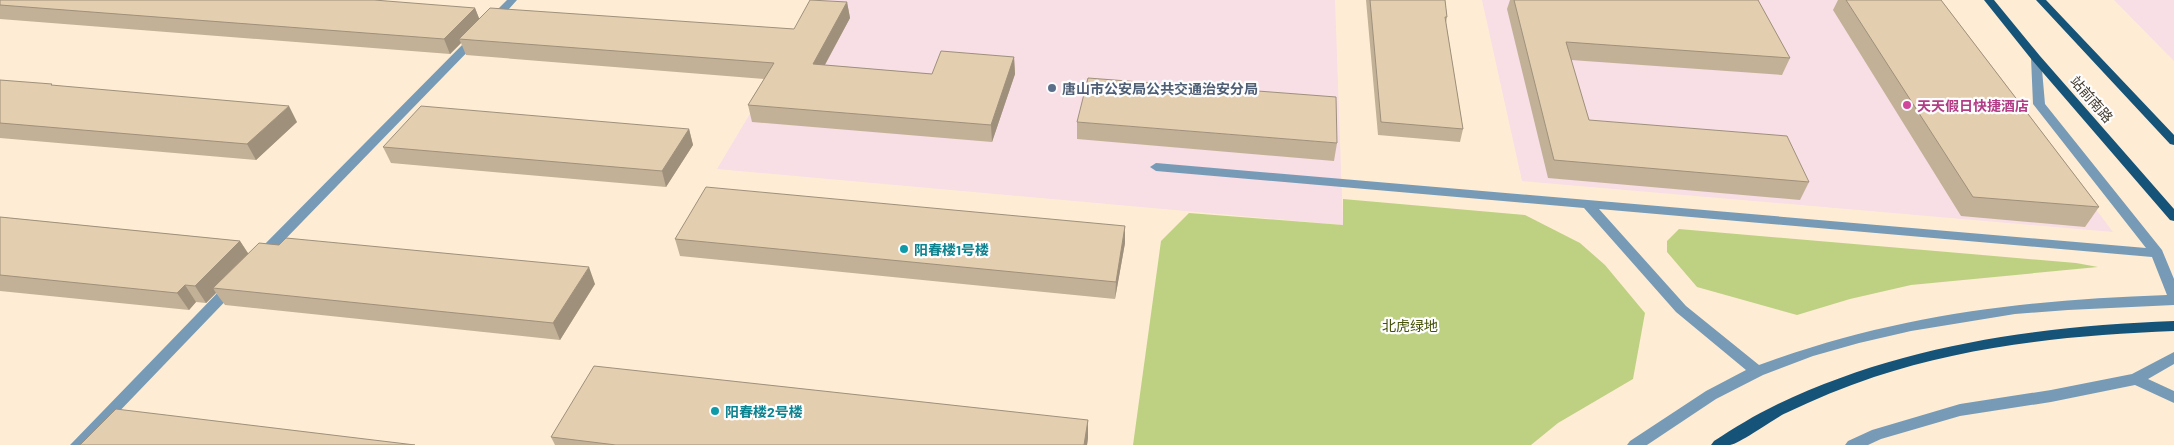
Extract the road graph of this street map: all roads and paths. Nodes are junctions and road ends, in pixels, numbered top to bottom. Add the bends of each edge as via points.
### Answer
1 (512, 0) edge
2 (1988, 0) edge
3 (2041, 0) edge
4 (2036, 58) junction
5 (2174, 142) edge
6 (1156, 167) dead end
7 (1587, 203) junction
8 (2174, 217) edge
9 (2158, 253) junction
10 (253, 264) edge
11 (239, 278) edge
12 (2174, 296) edge
13 (2174, 300) edge
14 (2174, 326) edge
15 (2174, 357) edge
16 (1757, 371) junction
17 (2136, 379) junction
18 (2174, 397) edge
19 (78, 445) edge
20 (1635, 445) edge
21 (1719, 445) edge
22 (1853, 445) edge

1 - 10 street
2 - 4 main road, 站前南路
3 - 5 main road
4 - 8 main road, 站前南路
4 - 9 street via 2039,104
6 - 7 street
7 - 9 street
7 - 16 street via 1681,309
9 - 12 street
11 - 19 street
13 - 16 street via 2037,306 1933,320 1855,339
14 - 21 main road via 2116,327 2009,340 1914,360 1838,385 1782,409
15 - 17 street
16 - 20 street via 1701,402
17 - 18 street
17 - 22 street via 1960,410 1877,434

